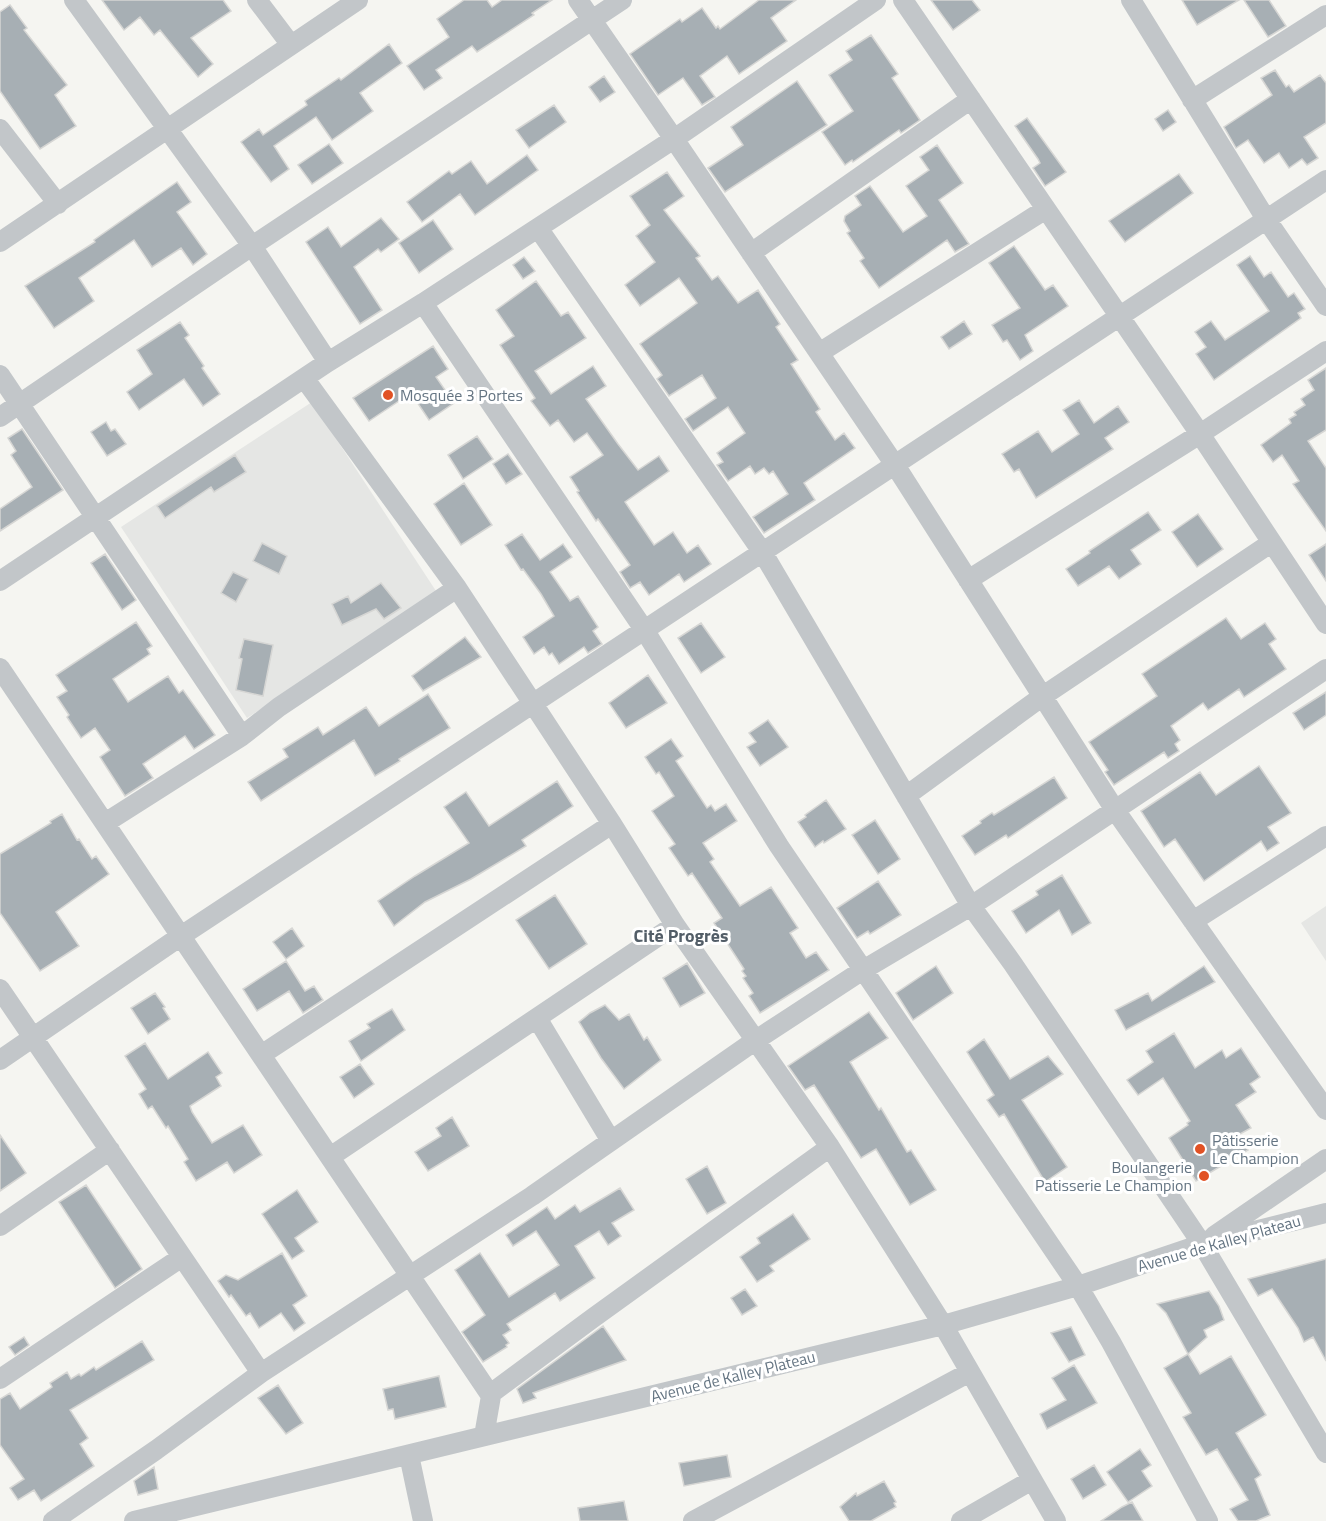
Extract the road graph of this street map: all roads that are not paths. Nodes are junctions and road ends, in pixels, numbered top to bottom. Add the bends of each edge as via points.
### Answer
1 (74, 0) edge
2 (257, 0) edge
3 (358, 0) edge
4 (578, 0) edge
5 (622, 0) edge
6 (876, 0) edge
7 (903, 0) edge
8 (1131, 0) edge
9 (1326, 15) edge
10 (592, 20) junction
11 (291, 45) junction
12 (971, 99) junction
13 (1192, 100) junction
14 (0, 129) edge
15 (169, 129) junction
16 (674, 139) junction
17 (1326, 180) edge
18 (58, 204) junction
19 (1046, 209) junction
20 (1266, 219) junction
21 (538, 228) junction
22 (0, 242) edge
23 (252, 246) junction
24 (751, 253) junction
25 (423, 303) junction
26 (1326, 306) edge
27 (1118, 315) junction
28 (1326, 351) edge
29 (819, 353) junction
30 (328, 362) junction
31 (0, 375) edge
32 (304, 378) junction
33 (19, 404) junction
34 (0, 417) edge
35 (1200, 434) junction
36 (895, 465) junction
37 (95, 518) junction
38 (1271, 543) junction
39 (763, 553) junction
40 (969, 580) junction
41 (0, 581) edge
42 (457, 588) junction
43 (1326, 624) edge
44 (645, 631) junction
45 (0, 668) edge
46 (1326, 669) edge
47 (1042, 696) junction
48 (534, 704) junction
49 (242, 736) junction
50 (906, 796) junction
51 (1115, 810) junction
52 (105, 823) junction
53 (612, 824) junction
54 (1326, 836) edge
55 (971, 906) junction
56 (1193, 921) junction
57 (675, 925) junction
58 (181, 936) junction
59 (863, 970) junction
60 (0, 989) edge
61 (537, 1018) junction
62 (33, 1037) junction
63 (756, 1040) junction
64 (261, 1055) junction
65 (0, 1060) edge
66 (1326, 1110) edge
67 (611, 1141) junction
68 (830, 1147) junction
69 (110, 1150) junction
70 (330, 1157) junction
71 (1326, 1159) edge
72 (1326, 1213) edge
73 (0, 1226) edge
74 (1202, 1244) junction
75 (182, 1257) junction
76 (410, 1276) junction
77 (1078, 1286) junction
78 (943, 1325) junction
79 (970, 1372) junction
80 (261, 1373) junction
81 (0, 1379) edge
82 (491, 1396) junction
83 (484, 1436) junction
84 (1326, 1453) edge
85 (409, 1455) junction
86 (1032, 1480) junction
87 (53, 1521) edge
88 (134, 1521) edge
89 (423, 1521) edge
90 (693, 1521) edge
91 (961, 1521) edge
92 (1056, 1521) edge
93 (1208, 1521) edge

1 - 15 street
2 - 11 street
3 - 11 street
4 - 10 street
5 - 10 street
6 - 16 street
7 - 12 street
8 - 13 street
9 - 13 street
10 - 16 street
10 - 23 street
11 - 15 street
12 - 19 street
12 - 24 street
13 - 20 street
14 - 18 street
15 - 18 street
15 - 23 street
16 - 21 street
16 - 24 street
17 - 20 street
18 - 22 street
19 - 27 street
19 - 29 street
20 - 26 street
20 - 27 street
21 - 25 street
21 - 39 street
23 - 30 street
23 - 33 street
24 - 29 street
25 - 30 street
25 - 44 street
27 - 35 street
27 - 36 street
28 - 35 street
29 - 36 street
30 - 32 street
31 - 33 street
32 - 37 street
32 - 42 street
33 - 34 street
33 - 37 street
35 - 38 street
35 - 40 street
36 - 39 street
36 - 40 street
37 - 41 street
37 - 49 street
38 - 43 street
38 - 47 street
39 - 44 street
39 - 50 street
40 - 47 street
42 - 48 street
42 - 49 street
44 - 48 street
44 - 59 street via 779,846
45 - 52 street
46 - 51 street
47 - 50 street
47 - 51 street
48 - 53 street
48 - 58 street
49 - 52 street
50 - 55 street
51 - 55 street
51 - 56 street
52 - 58 street
53 - 57 street
53 - 64 street
54 - 56 street
55 - 59 street
55 - 74 street
56 - 66 street
57 - 61 street
57 - 63 street
58 - 62 street
58 - 64 street
59 - 63 street
59 - 77 street
60 - 62 street
61 - 67 street
61 - 70 street
62 - 65 street
62 - 69 street
63 - 67 street
63 - 68 street
64 - 70 street
67 - 76 street
68 - 78 street
68 - 82 street
69 - 73 street
69 - 75 street
70 - 76 street
71 - 74 street
72 - 74 street, Avenue de Kalley Plateau
74 - 77 street, Avenue de Kalley Plateau
74 - 84 street
75 - 80 street
75 - 81 street
76 - 80 street
76 - 82 street
77 - 78 street, Avenue de Kalley Plateau
77 - 93 street
78 - 79 street
78 - 83 street, Avenue de Kalley Plateau
79 - 86 street
79 - 90 street
80 - 87 street
82 - 83 street
83 - 85 street, Avenue de Kalley Plateau
85 - 88 street, Avenue de Kalley Plateau
85 - 89 street
86 - 91 street
86 - 92 street

